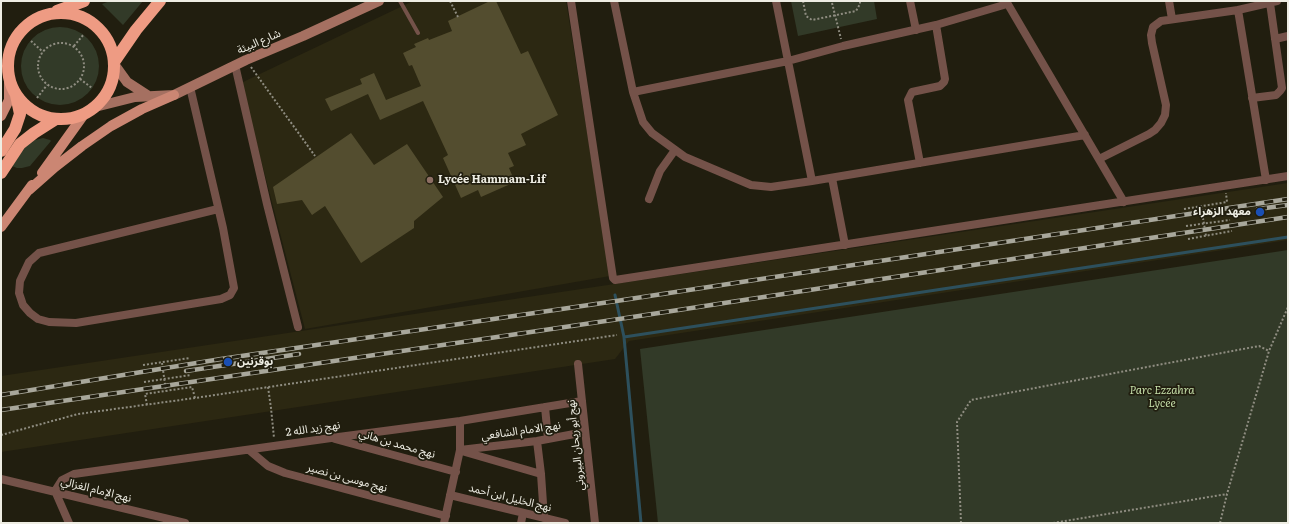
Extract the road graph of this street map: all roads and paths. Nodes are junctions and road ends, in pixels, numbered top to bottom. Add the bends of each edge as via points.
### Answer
1 (84, 1) edge
2 (160, 1) edge
3 (379, 1) edge
4 (400, 1) edge
5 (450, 1) edge
6 (571, 1) edge
7 (614, 1) edge
8 (776, 1) edge
9 (803, 1) edge
10 (860, 1) edge
11 (910, 1) edge
12 (1169, 1) edge
13 (1006, 2) edge
14 (1273, 2) edge
15 (832, 3) dead end
16 (1238, 10) junction
17 (835, 16) junction
18 (40, 17) junction
19 (458, 17) dead end
20 (1172, 19) junction
21 (936, 25) junction
22 (916, 30) junction
23 (418, 33) dead end
24 (84, 34) dead end
25 (1288, 36) edge
26 (1275, 39) junction
27 (30, 41) dead end
28 (74, 46) junction
29 (843, 46) junction
30 (43, 52) junction
31 (246, 60) junction
32 (788, 61) junction
33 (114, 63) junction
34 (235, 65) junction
35 (80, 79) junction
36 (9, 80) junction
37 (47, 84) junction
38 (190, 87) junction
39 (92, 88) dead end
40 (633, 92) junction
41 (16, 94) junction
42 (174, 95) junction
43 (147, 96) junction
44 (37, 98) dead end
45 (1252, 98) junction
46 (90, 110) junction
47 (1, 116) edge
48 (56, 119) junction
49 (1085, 135) junction
50 (675, 150) junction
51 (1, 151) edge
52 (315, 156) dead end
53 (1099, 159) junction
54 (920, 163) junction
55 (1, 173) edge
56 (1288, 176) edge
57 (832, 178) junction
58 (1266, 180) junction
59 (812, 181) junction
60 (29, 190) junction
61 (649, 199) dead end
62 (1124, 202) junction
63 (1227, 202) dead end
64 (1201, 206) junction
65 (1184, 209) dead end
66 (218, 210) junction
67 (1230, 220) dead end
68 (1204, 224) junction
69 (1186, 226) dead end
70 (1, 227) edge
71 (1232, 231) dead end
72 (1206, 236) junction
73 (1188, 238) dead end
74 (846, 245) junction
75 (1288, 307) edge
76 (298, 327) dead end
77 (617, 335) dead end
78 (1269, 352) junction
79 (190, 358) dead end
80 (162, 363) junction
81 (578, 364) dead end
82 (143, 366) dead end
83 (191, 375) dead end
84 (165, 379) junction
85 (144, 382) dead end
86 (268, 387) junction
87 (166, 391) junction
88 (195, 398) junction
89 (582, 402) junction
90 (147, 405) junction
91 (545, 407) junction
92 (460, 421) junction
93 (585, 432) junction
94 (1, 435) edge
95 (331, 438) junction
96 (548, 439) junction
97 (537, 441) junction
98 (274, 446) junction
99 (249, 450) junction
100 (460, 450) junction
101 (456, 472) junction
102 (541, 474) junction
103 (1, 479) edge
104 (56, 491) junction
105 (1227, 494) junction
106 (450, 495) junction
107 (523, 513) junction
108 (544, 518) junction
109 (445, 520) edge
110 (69, 523) edge
111 (185, 523) edge
112 (521, 523) edge
113 (564, 523) edge
114 (595, 523) edge
115 (961, 523) edge
116 (1053, 523) edge
117 (1220, 523) edge

1 - 18 highway
2 - 33 highway
3 - 31 main road, شارع البيئة
4 - 23 lane
5 - 19 path
6 - 74 street via 615,280
7 - 40 street
8 - 32 street
9 - 17 path via 806,16 812,20
10 - 17 path via 856,11
11 - 22 street
12 - 20 street
13 - 21 street
13 - 49 street
14 - 16 street
14 - 26 street
15 - 17 path
16 - 20 street
16 - 45 street
17 - 29 path
18 - 33 highway via 54,12 66,12 89,20 106,36
18 - 36 highway via 16,36 7,65
20 - 53 street via 1161,21 1153,27 1151,35 1166,105 1162,123 1150,134
21 - 22 street
21 - 54 street via 944,82 940,86 912,92 908,100
22 - 29 street
24 - 28 path
25 - 26 street
26 - 45 street via 1282,88 1276,95
27 - 30 path
28 - 30 path via 59,42 52,44
28 - 35 path via 84,61
29 - 32 street
30 - 37 path via 38,66 42,80
31 - 34 main road, شارع البيئة
31 - 52 path
32 - 40 street
32 - 59 street
33 - 43 main road via 127,82
33 - 46 highway via 112,80 106,95
34 - 38 main road, شارع البيئة
34 - 76 street
35 - 37 path via 67,88 60,89
35 - 39 path
36 - 41 highway
36 - 47 main road via 9,100
37 - 44 path
38 - 42 main road, شارع البيئة
38 - 66 street
40 - 50 street via 643,122 652,133
41 - 48 highway via 26,106 40,115
41 - 51 highway via 20,114 16,129
42 - 43 main road, شارع البيئة
42 - 60 main road via 142,109 100,134
43 - 46 main road, شارع البيئة via 123,99
45 - 58 street
46 - 48 highway via 70,118
46 - 60 main road
48 - 55 highway via 20,144
49 - 53 street
49 - 54 street
50 - 59 street via 685,157 751,185 771,187
50 - 61 street via 660,171
53 - 62 street
54 - 57 street
56 - 58 street
57 - 59 street
57 - 74 street
58 - 62 street
60 - 70 main road
62 - 74 street
63 - 64 path
64 - 65 path
64 - 68 path
66 - 66 street via 234,288 230,295 221,300 76,323 38,319 23,305 19,293 20,281 29,262 39,254
67 - 68 path
68 - 69 path
68 - 72 path
71 - 72 path
72 - 73 path
75 - 78 path
77 - 86 path
78 - 105 path
78 - 115 path via 1259,346 971,400 956,422
79 - 80 path
80 - 82 path
80 - 84 path
81 - 89 street, نهج أبو ريحان البيروني
83 - 84 path
84 - 85 path
84 - 87 path
86 - 88 path
86 - 98 path
87 - 88 path via 192,387
87 - 90 path via 145,394
88 - 90 path
89 - 91 street, نهج زيد الله 2
89 - 93 street, نهج أبو ريحان البيروني
90 - 94 path via 78,414
91 - 92 street, نهج زيد الله 2
91 - 96 street
92 - 95 street, نهج زيد الله 2
92 - 100 street
93 - 96 street, نهج الامام الشافعي
93 - 114 street, نهج أبو ريحان البيروني
95 - 98 street, نهج زيد الله 2
95 - 101 street, نهج محمد بن هاني
96 - 97 street, نهج الامام الشافعي
97 - 100 street, نهج الامام الشافعي
97 - 102 street
98 - 99 street, نهج زيد الله 2
99 - 104 street, نهج زيد الله 2 via 74,474 62,480
99 - 109 street, نهج موسى بن نصير via 268,466 285,473
100 - 101 street
100 - 102 street
101 - 106 street
102 - 108 street
103 - 104 street, نهج الإمام الغزالي
104 - 110 street
104 - 111 street, نهج الإمام الغزالي
105 - 116 path
105 - 117 path
106 - 107 street, نهج الخليل ابن أحمد
106 - 109 street
107 - 108 street, نهج الخليل ابن أحمد
107 - 112 street
108 - 113 street, نهج الخليل ابن أحمد

